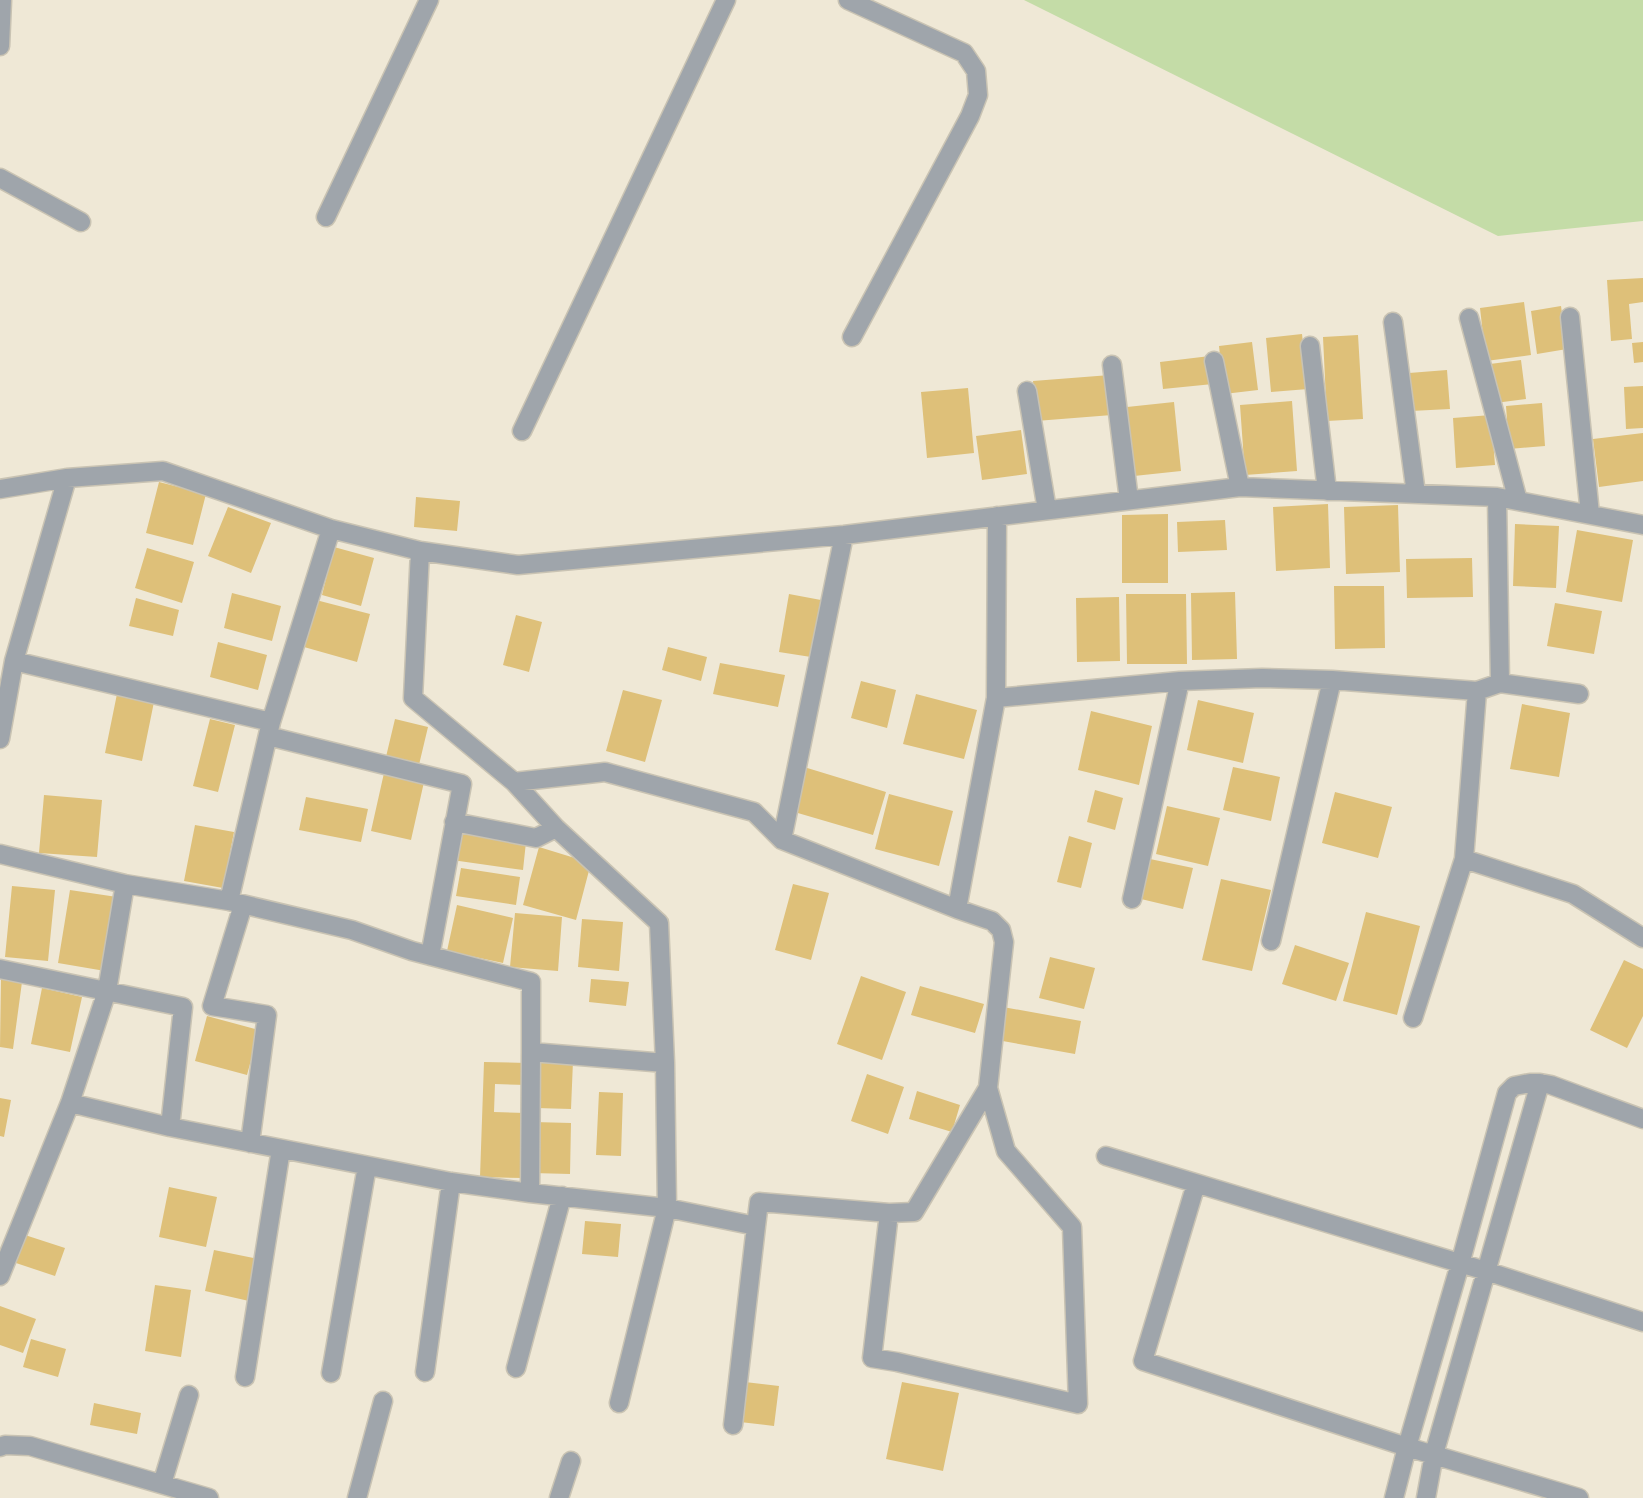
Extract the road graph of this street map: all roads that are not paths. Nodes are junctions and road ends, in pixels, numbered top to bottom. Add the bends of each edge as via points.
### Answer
1 (2, 0) edge
2 (429, 0) edge
3 (726, 0) edge
4 (848, 0) edge
5 (0, 46) edge
6 (0, 178) edge
7 (326, 218) dead end
8 (81, 222) dead end
9 (1570, 317) dead end
10 (1469, 318) dead end
11 (1394, 322) dead end
12 (852, 337) dead end
13 (1310, 346) dead end
14 (1214, 361) dead end
15 (1112, 365) dead end
16 (1026, 391) dead end
17 (522, 431) dead end
18 (67, 478) junction
19 (1240, 488) junction
20 (0, 489) edge
21 (1327, 491) junction
22 (1416, 494) junction
23 (1497, 497) junction
24 (1129, 500) junction
25 (1518, 501) junction
26 (1047, 510) junction
27 (1590, 514) junction
28 (997, 516) junction
29 (1643, 525) edge
30 (331, 529) junction
31 (844, 535) junction
32 (420, 551) junction
33 (14, 661) junction
34 (1332, 680) junction
35 (1180, 681) junction
36 (1500, 683) junction
37 (1477, 692) junction
38 (1579, 694) dead end
39 (996, 698) junction
40 (269, 729) junction
41 (0, 739) edge
42 (514, 782) junction
43 (454, 822) junction
44 (556, 828) junction
45 (782, 840) junction
46 (0, 854) edge
47 (1464, 859) junction
48 (124, 884) junction
49 (1132, 899) dead end
50 (236, 903) junction
51 (957, 909) junction
52 (1643, 938) edge
53 (1271, 941) dead end
54 (430, 956) junction
55 (0, 969) edge
56 (107, 991) junction
57 (1413, 1018) dead end
58 (531, 1052) junction
59 (665, 1063) junction
60 (1540, 1083) junction
61 (988, 1088) junction
62 (70, 1103) junction
63 (1643, 1119) edge
64 (170, 1127) junction
65 (250, 1143) junction
66 (281, 1149) junction
67 (1106, 1156) dead end
68 (367, 1166) junction
69 (451, 1182) junction
70 (1196, 1184) junction
71 (530, 1193) junction
72 (562, 1196) junction
73 (667, 1208) junction
74 (889, 1213) junction
75 (756, 1226) junction
76 (1460, 1264) junction
77 (1486, 1271) junction
78 (0, 1276) edge
79 (1643, 1322) edge
80 (516, 1368) dead end
81 (424, 1372) dead end
82 (331, 1373) dead end
83 (245, 1377) dead end
84 (189, 1395) dead end
85 (383, 1401) dead end
86 (619, 1403) dead end
87 (733, 1425) dead end
88 (0, 1447) edge
89 (1407, 1447) junction
90 (1434, 1454) junction
91 (571, 1461) dead end
92 (162, 1485) junction
93 (210, 1498) edge
94 (357, 1498) edge
95 (559, 1498) edge
96 (1394, 1498) edge
97 (1426, 1498) edge
98 (1579, 1498) edge

1 - 5 street
2 - 7 street
3 - 17 street
4 - 12 street via 964,53 976,70 978,95
6 - 8 street
9 - 27 street
10 - 25 street
11 - 22 street
13 - 21 street
14 - 19 street
15 - 24 street
16 - 26 street
18 - 20 street
18 - 30 street via 163,471
18 - 33 street
19 - 21 street
19 - 24 street
21 - 22 street
22 - 23 street
23 - 25 street
23 - 36 street
24 - 26 street
25 - 27 street
26 - 28 street
27 - 29 street
28 - 31 street
28 - 39 street
30 - 32 street
30 - 40 street
31 - 32 street via 518,565
31 - 45 street
32 - 42 street via 413,699
33 - 40 street
33 - 41 street
34 - 35 street
34 - 37 street
34 - 53 street
35 - 39 street
35 - 49 street
36 - 37 street
36 - 38 street
37 - 47 street
39 - 51 street
40 - 43 street via 462,784
40 - 50 street
42 - 44 street
42 - 45 street via 605,772 754,812
43 - 44 street via 536,838
43 - 54 street
44 - 59 street via 659,923
45 - 51 street
46 - 48 street
47 - 52 street via 1573,894
47 - 57 street
48 - 50 street
48 - 56 street
50 - 54 street via 352,930
50 - 65 street via 212,1006 267,1015
51 - 61 street via 992,921 1001,930 1004,942
54 - 58 street via 531,982
55 - 56 street
56 - 62 street
56 - 64 street via 183,1007
58 - 59 street
58 - 71 street
59 - 73 street
60 - 63 street
60 - 76 street via 1514,1086 1507,1093
60 - 77 street
61 - 74 street via 914,1212
61 - 74 street via 1006,1151 1072,1227 1078,1404 872,1358
62 - 64 street
62 - 78 street
64 - 65 street
65 - 66 street
66 - 68 street
66 - 83 street
67 - 70 street
68 - 69 street
68 - 82 street
69 - 71 street
69 - 81 street
70 - 76 street
70 - 89 street via 1143,1361
71 - 72 street
72 - 73 street
72 - 80 street
73 - 75 street
73 - 86 street
74 - 75 street via 759,1202
75 - 87 street
76 - 77 street
76 - 89 street
77 - 79 street
77 - 90 street
84 - 92 street
85 - 94 street
88 - 92 street via 30,1446
89 - 90 street
89 - 96 street
90 - 97 street
90 - 98 street
91 - 95 street
92 - 93 street

